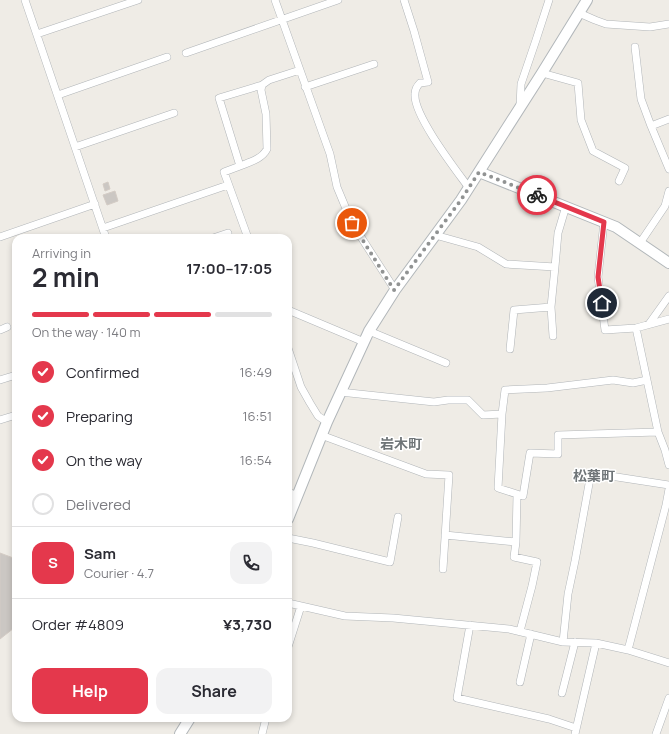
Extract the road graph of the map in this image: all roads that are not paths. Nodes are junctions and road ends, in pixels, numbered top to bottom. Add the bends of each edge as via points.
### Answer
1 (25, 0) edge
2 (138, 0) edge
3 (275, 0) edge
4 (338, 0) edge
5 (404, 0) edge
6 (549, 0) edge
7 (587, 0) edge
8 (578, 13) junction
9 (282, 20) junction
10 (669, 24) edge
11 (37, 34) junction
12 (635, 47) dead end
13 (186, 53) dead end
14 (167, 57) dead end
15 (374, 64) dead end
16 (300, 70) junction
17 (542, 73) junction
18 (262, 84) junction
19 (306, 87) junction
20 (58, 95) junction
21 (520, 108) junction
22 (174, 113) dead end
23 (669, 118) edge
24 (651, 126) junction
25 (75, 147) junction
26 (240, 166) junction
27 (669, 168) edge
28 (479, 172) junction
29 (619, 181) dead end
30 (228, 185) junction
31 (469, 188) junction
32 (669, 191) edge
33 (95, 204) junction
34 (566, 206) junction
35 (604, 222) junction
36 (103, 228) junction
37 (228, 233) dead end
38 (105, 234) edge
39 (225, 234) edge
40 (246, 234) edge
41 (435, 235) junction
42 (0, 237) edge
43 (640, 243) junction
44 (669, 263) edge
45 (555, 267) junction
46 (394, 290) junction
47 (669, 296) edge
48 (552, 307) junction
49 (292, 312) edge
50 (669, 320) edge
51 (649, 324) junction
52 (636, 328) junction
53 (369, 330) junction
54 (553, 336) dead end
55 (364, 342) junction
56 (510, 348) dead end
57 (292, 360) edge
58 (446, 363) dead end
59 (12, 376) edge
60 (0, 380) edge
61 (647, 380) junction
62 (340, 392) junction
63 (502, 414) junction
64 (12, 416) edge
65 (0, 420) edge
66 (327, 422) junction
67 (658, 432) junction
68 (321, 436) junction
69 (669, 466) edge
70 (669, 485) edge
71 (669, 490) edge
72 (292, 494) edge
73 (517, 495) junction
74 (398, 517) dead end
75 (445, 535) junction
76 (292, 539) edge
77 (516, 542) junction
78 (443, 569) dead end
79 (292, 604) edge
80 (301, 606) junction
81 (470, 625) junction
82 (520, 631) junction
83 (531, 634) junction
84 (292, 635) edge
85 (563, 642) junction
86 (575, 642) junction
87 (596, 643) junction
88 (628, 650) junction
89 (669, 663) edge
90 (520, 682) dead end
91 (562, 693) dead end
92 (669, 698) edge
93 (188, 722) edge
94 (265, 722) edge
95 (575, 731) edge
96 (180, 734) edge
97 (262, 734) edge
98 (656, 734) edge

1 - 11 street
2 - 11 street
3 - 9 street
4 - 9 street
5 - 31 street via 428,82 420,83 416,88 416,103 430,133
6 - 21 street via 521,84
7 - 8 street
8 - 10 street via 606,24 650,27
8 - 17 street
9 - 13 street
9 - 16 street
11 - 20 street
12 - 24 street via 641,99
14 - 20 street
15 - 19 street
16 - 18 street
16 - 19 street
17 - 21 street
17 - 29 street via 578,83 581,120 593,151 625,168
18 - 26 street via 267,149 260,158
18 - 26 street via 219,98
19 - 46 street via 330,154 337,187 352,223
20 - 25 street
21 - 28 street
22 - 25 street
23 - 24 street
24 - 27 street
25 - 33 street
26 - 30 street via 224,172
28 - 31 street
28 - 34 street
30 - 36 street
30 - 40 street
31 - 41 street
32 - 43 street via 665,206
33 - 36 street
33 - 42 street
34 - 35 street
34 - 45 street via 558,233
35 - 43 street
35 - 52 street via 598,277 605,330
36 - 38 street
37 - 39 street
41 - 45 street via 478,247 506,264
41 - 46 street
43 - 44 street
45 - 48 street
46 - 53 street
47 - 51 street
48 - 54 street
48 - 56 street via 514,310
49 - 55 street
50 - 51 street
51 - 52 street
52 - 61 street
53 - 55 street
53 - 58 street
55 - 62 street
57 - 66 street via 310,403 318,416
59 - 60 street
61 - 63 street via 633,384 613,380 505,390
61 - 67 street
62 - 63 street via 434,402 468,400 483,416
62 - 66 street
63 - 73 street via 498,488
64 - 65 street
66 - 68 street
67 - 69 street
67 - 73 street via 558,435 558,454 530,453 523,496
68 - 72 street
68 - 75 street via 426,474 449,475
70 - 85 street via 591,473 568,594
71 - 88 street
73 - 77 street
74 - 76 street via 390,562
75 - 77 street
75 - 78 street
77 - 82 street via 514,557 537,562
79 - 80 street
80 - 81 street via 345,616
80 - 84 street
81 - 82 street
81 - 95 street via 457,698 549,719
82 - 83 street
83 - 85 street
83 - 90 street
85 - 86 street
86 - 87 street
86 - 91 street
87 - 88 street
87 - 95 street
88 - 89 street
92 - 98 street
93 - 96 street
94 - 97 street

